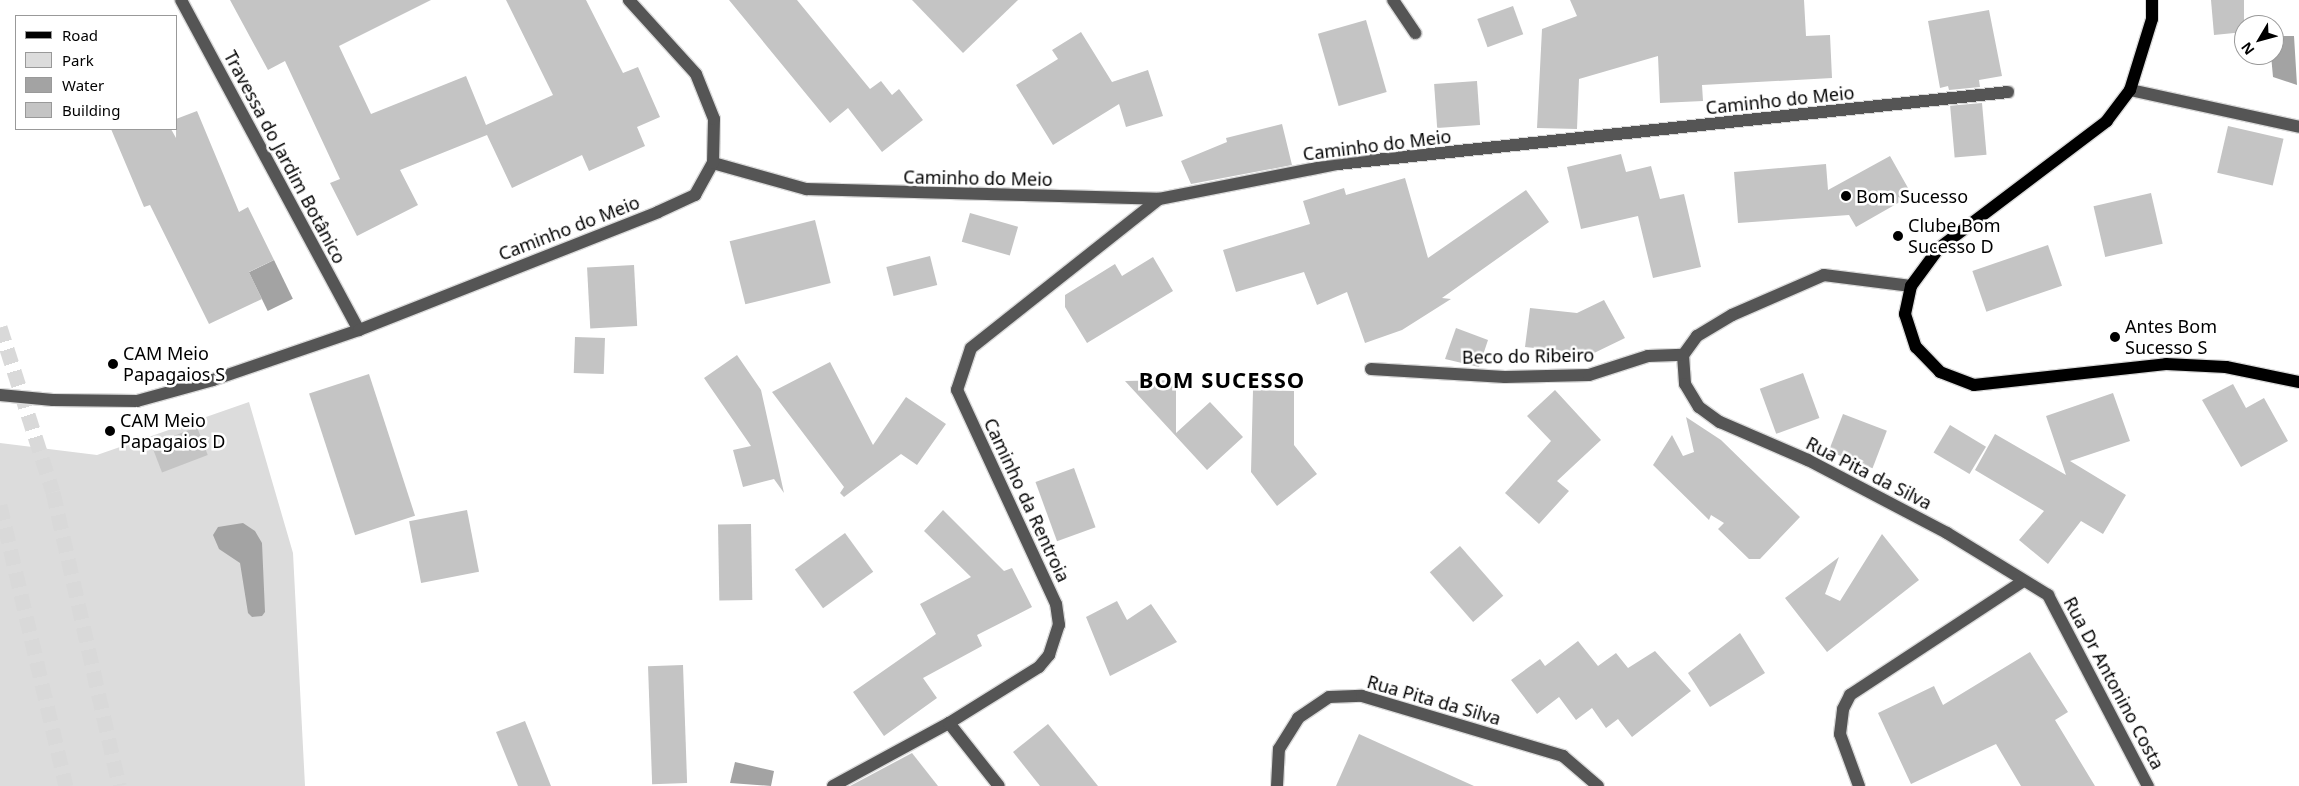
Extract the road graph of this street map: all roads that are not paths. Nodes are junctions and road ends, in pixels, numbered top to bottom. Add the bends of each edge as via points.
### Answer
1 (181, 0) edge
2 (629, 0) edge
3 (1393, 0) edge
4 (2152, 0) edge
5 (1415, 33) dead end
6 (2130, 90) junction
7 (2008, 92) dead end
8 (2299, 127) edge
9 (713, 163) junction
10 (1159, 199) junction
11 (1911, 286) junction
12 (359, 330) junction
13 (1683, 355) junction
14 (1372, 369) dead end
15 (2299, 382) edge
16 (0, 395) edge
17 (2022, 582) junction
18 (949, 723) junction
19 (833, 786) edge
20 (999, 786) edge
21 (1277, 786) edge
22 (1598, 786) edge
23 (1859, 786) edge
24 (2148, 786) edge

1 - 12 street, Travessa do Jardim Botânico
2 - 9 street via 696,74 714,119
3 - 5 street
4 - 6 main road via 2152,19
6 - 8 street
6 - 11 main road via 2107,122 1939,248
7 - 10 street, Caminho do Meio via 1338,164
9 - 10 street, Caminho do Meio via 806,189
9 - 12 street, Caminho do Meio via 695,194 658,212
10 - 18 street, Caminho da Rentroia via 971,348 957,390 1056,604 1059,625 1055,641 1039,667
11 - 13 street via 1824,275 1732,315 1697,336
11 - 15 main road via 1905,314 1916,347 1940,372 1974,385 2166,364 2226,367
12 - 16 street, Caminho do Meio via 214,380 137,402
13 - 14 street, Beco do Ribeiro via 1648,356 1590,376 1505,377
13 - 17 street, Rua Pita da Silva via 1686,384 1692,397 1709,416 1808,460 1947,533
17 - 23 street via 1850,695 1843,708 1840,734
17 - 24 street, Rua Dr Antonino Costa via 2048,595
18 - 19 street, Caminho da Rentroia
18 - 20 street
21 - 22 street, Rua Pita da Silva via 1279,749 1298,718 1329,697 1362,696 1563,756

